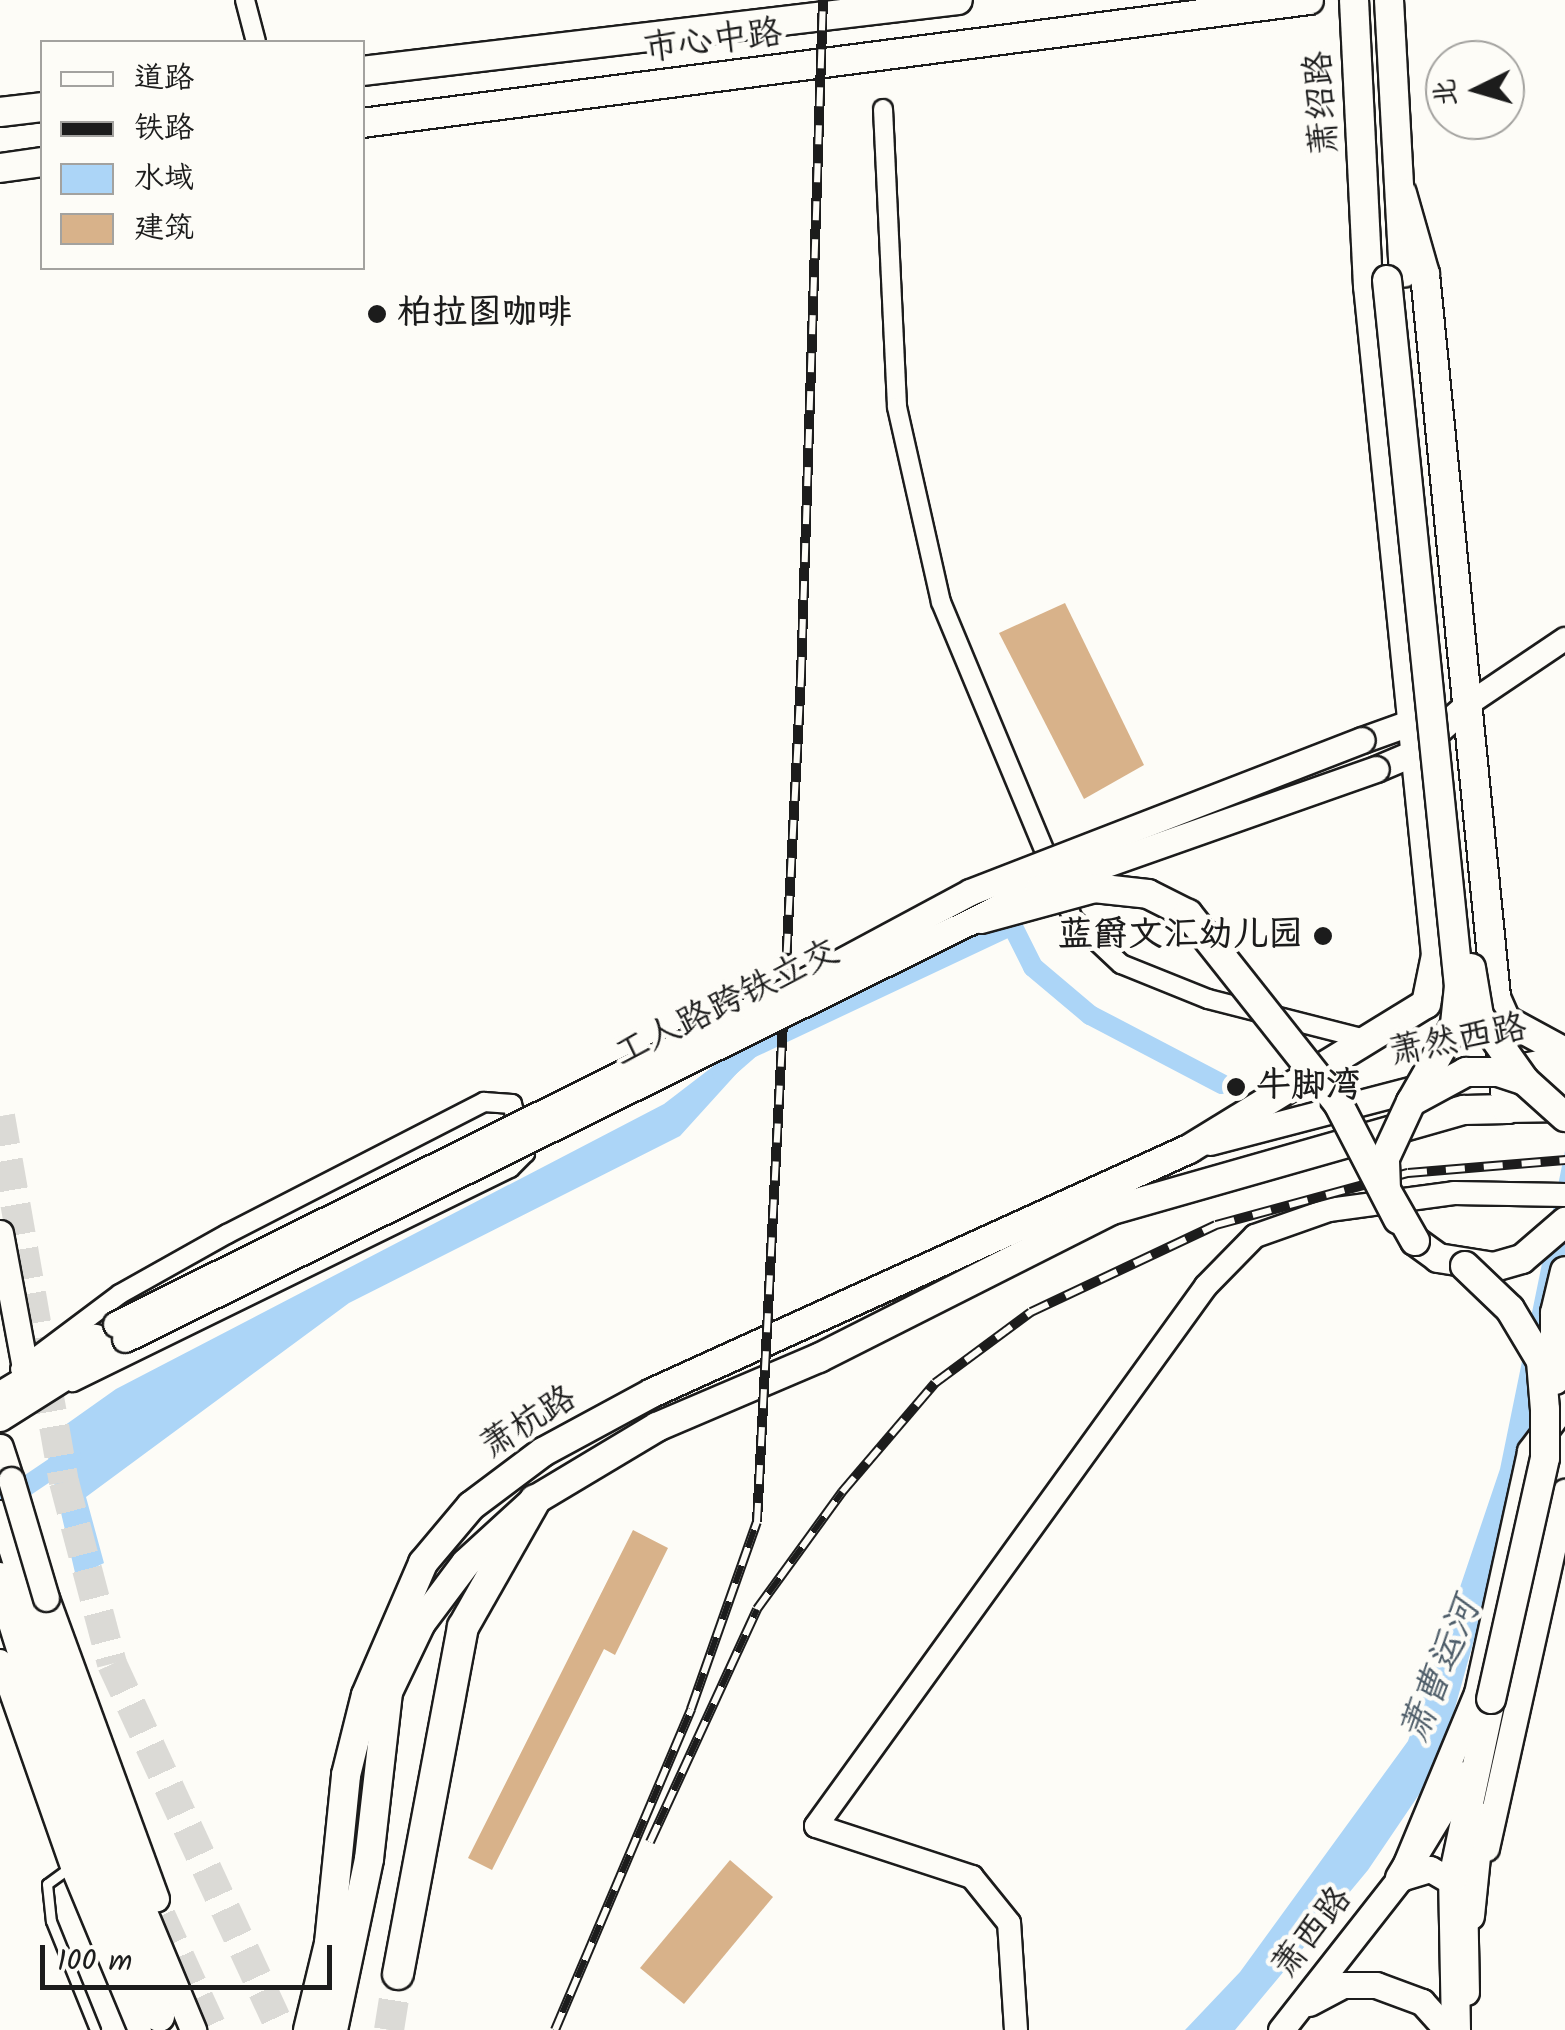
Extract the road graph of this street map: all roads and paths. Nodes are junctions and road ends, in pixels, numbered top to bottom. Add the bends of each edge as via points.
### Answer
1 (245, 0) edge
2 (958, 0) edge
3 (1309, 0) edge
4 (1354, 0) edge
5 (1389, 0) edge
6 (255, 40) edge
7 (365, 70) edge
8 (40, 107) edge
9 (883, 108) dead end
10 (0, 112) edge
11 (365, 123) edge
12 (40, 162) edge
13 (0, 168) edge
14 (1402, 193) junction
15 (1367, 201) junction
16 (1395, 277) junction
17 (1565, 638) edge
18 (1467, 705) junction
19 (1410, 722) junction
20 (1412, 754) junction
21 (981, 919) junction
22 (1491, 985) junction
23 (1365, 1039) junction
24 (1565, 1055) edge
25 (1514, 1076) junction
26 (1565, 1085) edge
27 (1411, 1102) junction
28 (1507, 1108) junction
29 (1565, 1108) edge
30 (1565, 1118) edge
31 (1189, 1148) junction
32 (1136, 1168) joint
33 (1565, 1195) edge
34 (1151, 1199) joint
35 (1398, 1220) junction
36 (1565, 1222) edge
37 (0, 1233) edge
38 (1465, 1266) junction
39 (1565, 1271) edge
40 (120, 1331) junction
41 (24, 1363) junction
42 (11, 1395) edge
43 (1565, 1404) edge
44 (0, 1418) edge
45 (0, 1447) edge
46 (5, 1475) edge
47 (1565, 1492) edge
48 (535, 1500) junction
49 (0, 1513) edge
50 (0, 1578) edge
51 (27, 1605) junction
52 (0, 1661) edge
53 (1494, 1706) junction
54 (72, 1867) junction
55 (1400, 1878) junction
56 (1453, 1878) junction
57 (1470, 1916) junction
58 (398, 1974) tunnel mouth
59 (1300, 2008) junction
60 (150, 2023) edge
61 (95, 2030) edge
62 (193, 2030) edge
63 (204, 2030) edge
64 (308, 2030) edge
65 (333, 2030) edge
66 (1016, 2030) edge
67 (1281, 2030) edge
68 (1447, 2030) edge
69 (1459, 2030) edge

1 - 6 street
2 - 7 main road, 市心中路
3 - 11 main road, 市心中路
4 - 15 main road, 萧绍路
5 - 14 main road, 萧绍路
8 - 10 main road
9 - 23 street via 897,406 941,602 1073,919 1122,964 1208,999
12 - 13 main road
14 - 16 main road
14 - 18 main road via 1425,274
15 - 16 main road
15 - 19 main road via 1368,286
16 - 25 main road, bridge via 1473,984 1480,1016
16 - 27 main road, bridge via 1460,986 1456,1025
17 - 18 street
18 - 19 main road, 工人路跨铁立交
18 - 20 main road
18 - 22 main road
19 - 20 main road
19 - 40 main road, 工人路跨铁立交, bridge via 970,892
20 - 21 main road, 工人路跨铁立交, bridge via 1038,888
20 - 23 main road via 1436,981 1426,1004
21 - 35 main road, bridge via 1094,888 1148,894 1188,914 1338,1103
21 - 40 main road, 工人路跨铁立交, bridge
22 - 24 main road via 1506,1020
22 - 25 main road
23 - 31 main road
24 - 25 main road, 萧然西路
25 - 26 main road
25 - 27 main road, bridge via 1466,1072
25 - 28 main road
25 - 30 main road, bridge
25 - 31 main road, 萧然西路 via 1379,1094
27 - 35 main road, bridge via 1385,1158
28 - 29 main road, 萧然西路
28 - 34 main road, 萧然西路 via 1464,1110
31 - 32 main road, 萧然西路
32 - 64 main road, 萧杭路 via 652,1393 543,1452 471,1506 423,1563 366,1695 346,1775 329,1942
33 - 66 street via 1436,1195 1329,1210 1255,1236 1206,1286 816,1826 972,1877 1009,1923
34 - 48 main road, 萧杭路 via 1112,1210 819,1358 656,1427
35 - 38 main road, bridge via 1438,1258
36 - 38 main road via 1522,1260
37 - 41 main road
38 - 53 main road, bridge via 1510,1309 1541,1361 1545,1410 1544,1458
39 - 53 main road, bridge via 1552,1346 1555,1467
40 - 42 main road
41 - 42 street
41 - 42 street via 120,1294 484,1102 512,1104 525,1153 510,1168 197,1326
42 - 44 main road
43 - 55 main road, 萧西路 via 1530,1451 1477,1693
45 - 46 main road
46 - 51 main road, bridge
47 - 57 main road
48 - 58 highway via 463,1627
48 - 65 main road, 萧杭路 via 466,1563 421,1623 388,1692 369,1859
49 - 51 main road
50 - 51 highway
51 - 60 highway via 62,1777
51 - 62 main road via 70,1734
51 - 63 main road
52 - 54 street
53 - 55 main road via 1444,1814
53 - 56 main road
53 - 57 main road
54 - 60 street
54 - 61 lane via 48,1884 51,1920
55 - 56 main road via 1430,1869
55 - 59 main road, 萧西路
56 - 57 main road
56 - 69 main road
57 - 69 main road
59 - 67 main road, 萧西路
59 - 68 main road via 1344,1986 1376,1984 1422,2002

